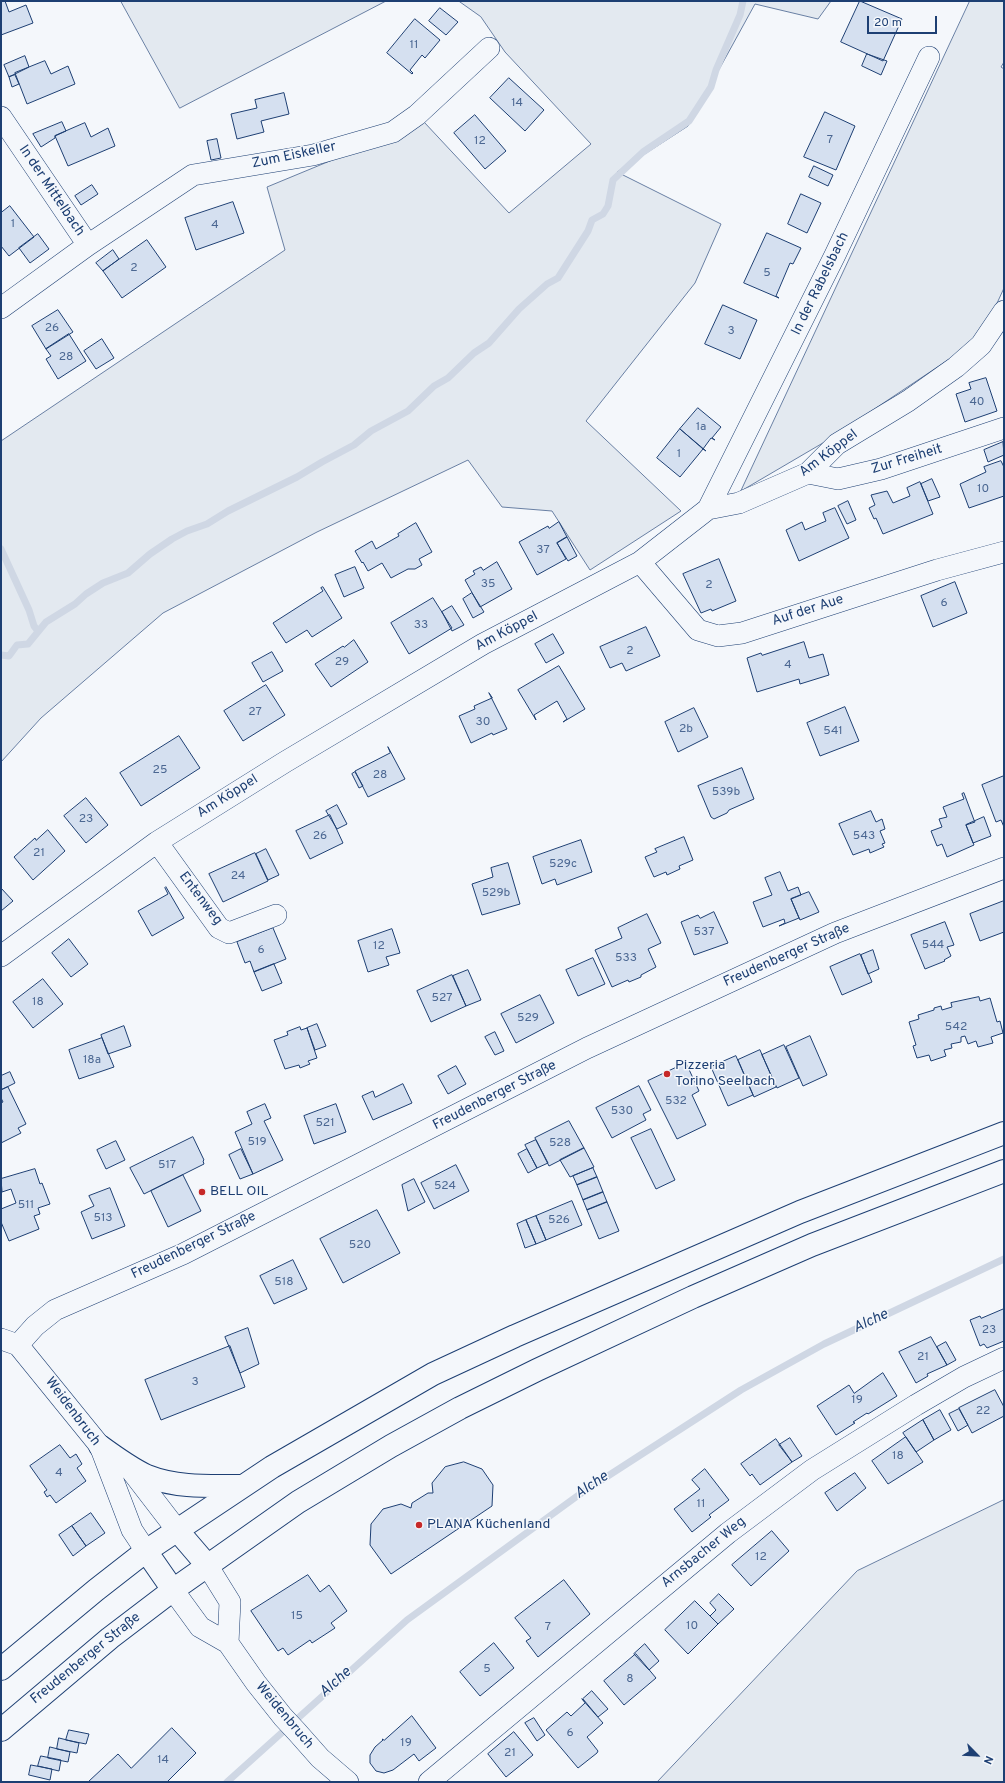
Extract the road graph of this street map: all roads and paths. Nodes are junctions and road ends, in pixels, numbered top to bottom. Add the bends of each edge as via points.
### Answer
1 (489, 48) dead end
2 (929, 57) dead end
3 (1, 116) edge
4 (88, 245) junction
5 (1, 308) edge
6 (1004, 310) edge
7 (1004, 428) edge
8 (808, 473) junction
9 (708, 509) junction
10 (1004, 552) edge
11 (640, 562) junction
12 (158, 842) junction
13 (1004, 868) edge
14 (276, 915) dead end
15 (1, 956) edge
16 (1004, 1133) edge
17 (1004, 1171) edge
18 (10, 1342) edge
19 (1004, 1358) edge
20 (100, 1446) junction
21 (128, 1465) junction
22 (241, 1486) junction
23 (177, 1530) junction
24 (146, 1551) junction
25 (207, 1565) junction
26 (173, 1590) junction
27 (228, 1642) junction
28 (1, 1669) edge
29 (1, 1730) edge
30 (348, 1782) edge
31 (429, 1782) edge

1 - 4 street, Zum Eiskeller via 417,115 393,132 313,155 193,175
2 - 9 street, In der Rabelsbach via 835,255
3 - 4 street, In der Mittelbach
4 - 5 street, Zum Eiskeller
6 - 8 street, Am Köppel via 982,345 956,367 837,444
7 - 8 street, Zur Freiheit via 881,469 838,478
8 - 9 street, Am Köppel via 739,503
9 - 11 street, Am Köppel
10 - 11 street, Auf der Aue via 937,570 742,633 718,636 698,630
11 - 12 street, Am Köppel via 483,644 285,762
12 - 14 street, Entenweg via 219,928 229,933
12 - 15 street, Am Köppel
13 - 18 street, Freudenberger Straße via 835,933 587,1048 183,1254 55,1310
16 - 22 main road via 800,1212 515,1336 433,1374
17 - 25 main road, Freudenberger Straße via 812,1245 693,1297 460,1408 298,1502
18 - 20 street, Weidenbruch
19 - 31 street, Arnsbacher Weg via 923,1401 812,1470 728,1533
20 - 21 main road
20 - 24 street, Weidenbruch via 128,1519
21 - 22 main road via 148,1476 188,1486
21 - 23 street
22 - 23 main road
23 - 24 main road
23 - 25 main road
24 - 26 main road
24 - 28 main road
25 - 26 main road, Freudenberger Straße
25 - 27 street via 230,1602
26 - 27 street, Weidenbruch via 200,1627
26 - 29 main road, Freudenberger Straße via 99,1647
27 - 30 street, Weidenbruch via 256,1684 283,1717 320,1758

